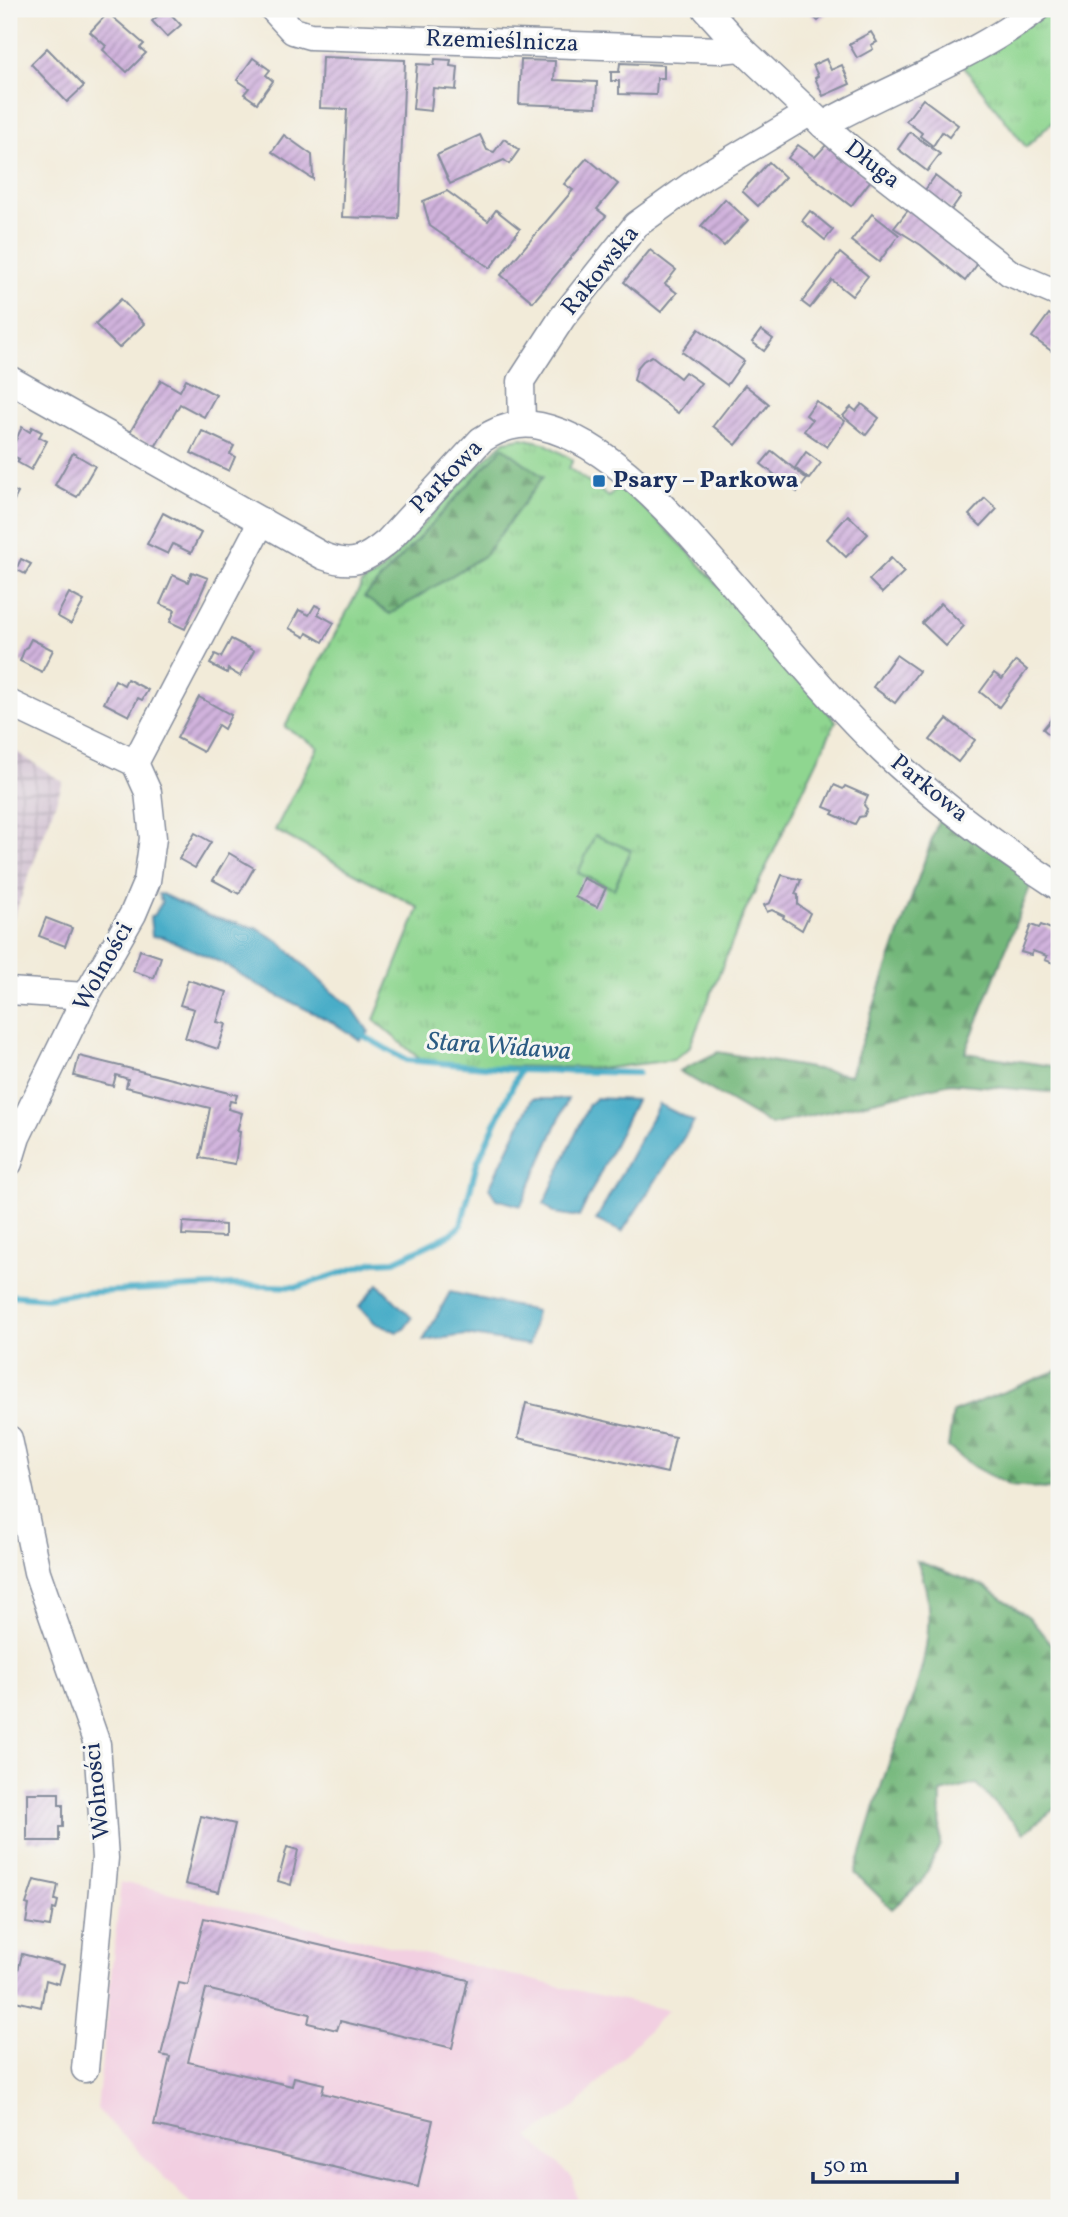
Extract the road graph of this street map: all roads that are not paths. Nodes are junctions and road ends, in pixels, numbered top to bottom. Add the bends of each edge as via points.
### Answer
1 (273, 9) edge
2 (706, 9) edge
3 (1037, 9) edge
4 (741, 48) junction
5 (816, 119) junction
6 (1059, 294) edge
7 (9, 379) edge
8 (522, 424) junction
9 (262, 521) junction
10 (9, 703) edge
11 (135, 763) junction
12 (1059, 887) edge
13 (9, 991) edge
14 (86, 996) junction
15 (9, 1163) edge
16 (9, 1439) edge
17 (85, 2069) dead end

1 - 4 street, Rzemieślnicza via 293,31 310,36
2 - 4 street, Długa
3 - 5 street, Rakowska via 950,63
4 - 5 street, Długa
5 - 6 street, Długa via 1010,273
5 - 8 street, Rakowska via 704,176 636,225 562,318 521,381
7 - 9 street, Parkowa
8 - 9 street, Parkowa via 481,440 387,542 359,561 323,555
8 - 12 street, Parkowa via 556,430 580,442 645,491 683,527 882,750 934,797
9 - 11 street
10 - 11 street
11 - 14 street, Wolności via 148,792 153,838 150,868 133,914
13 - 14 street
14 - 15 street, Wolności via 17,1137
16 - 17 street, Wolności via 37,1572 97,1744 105,1858

